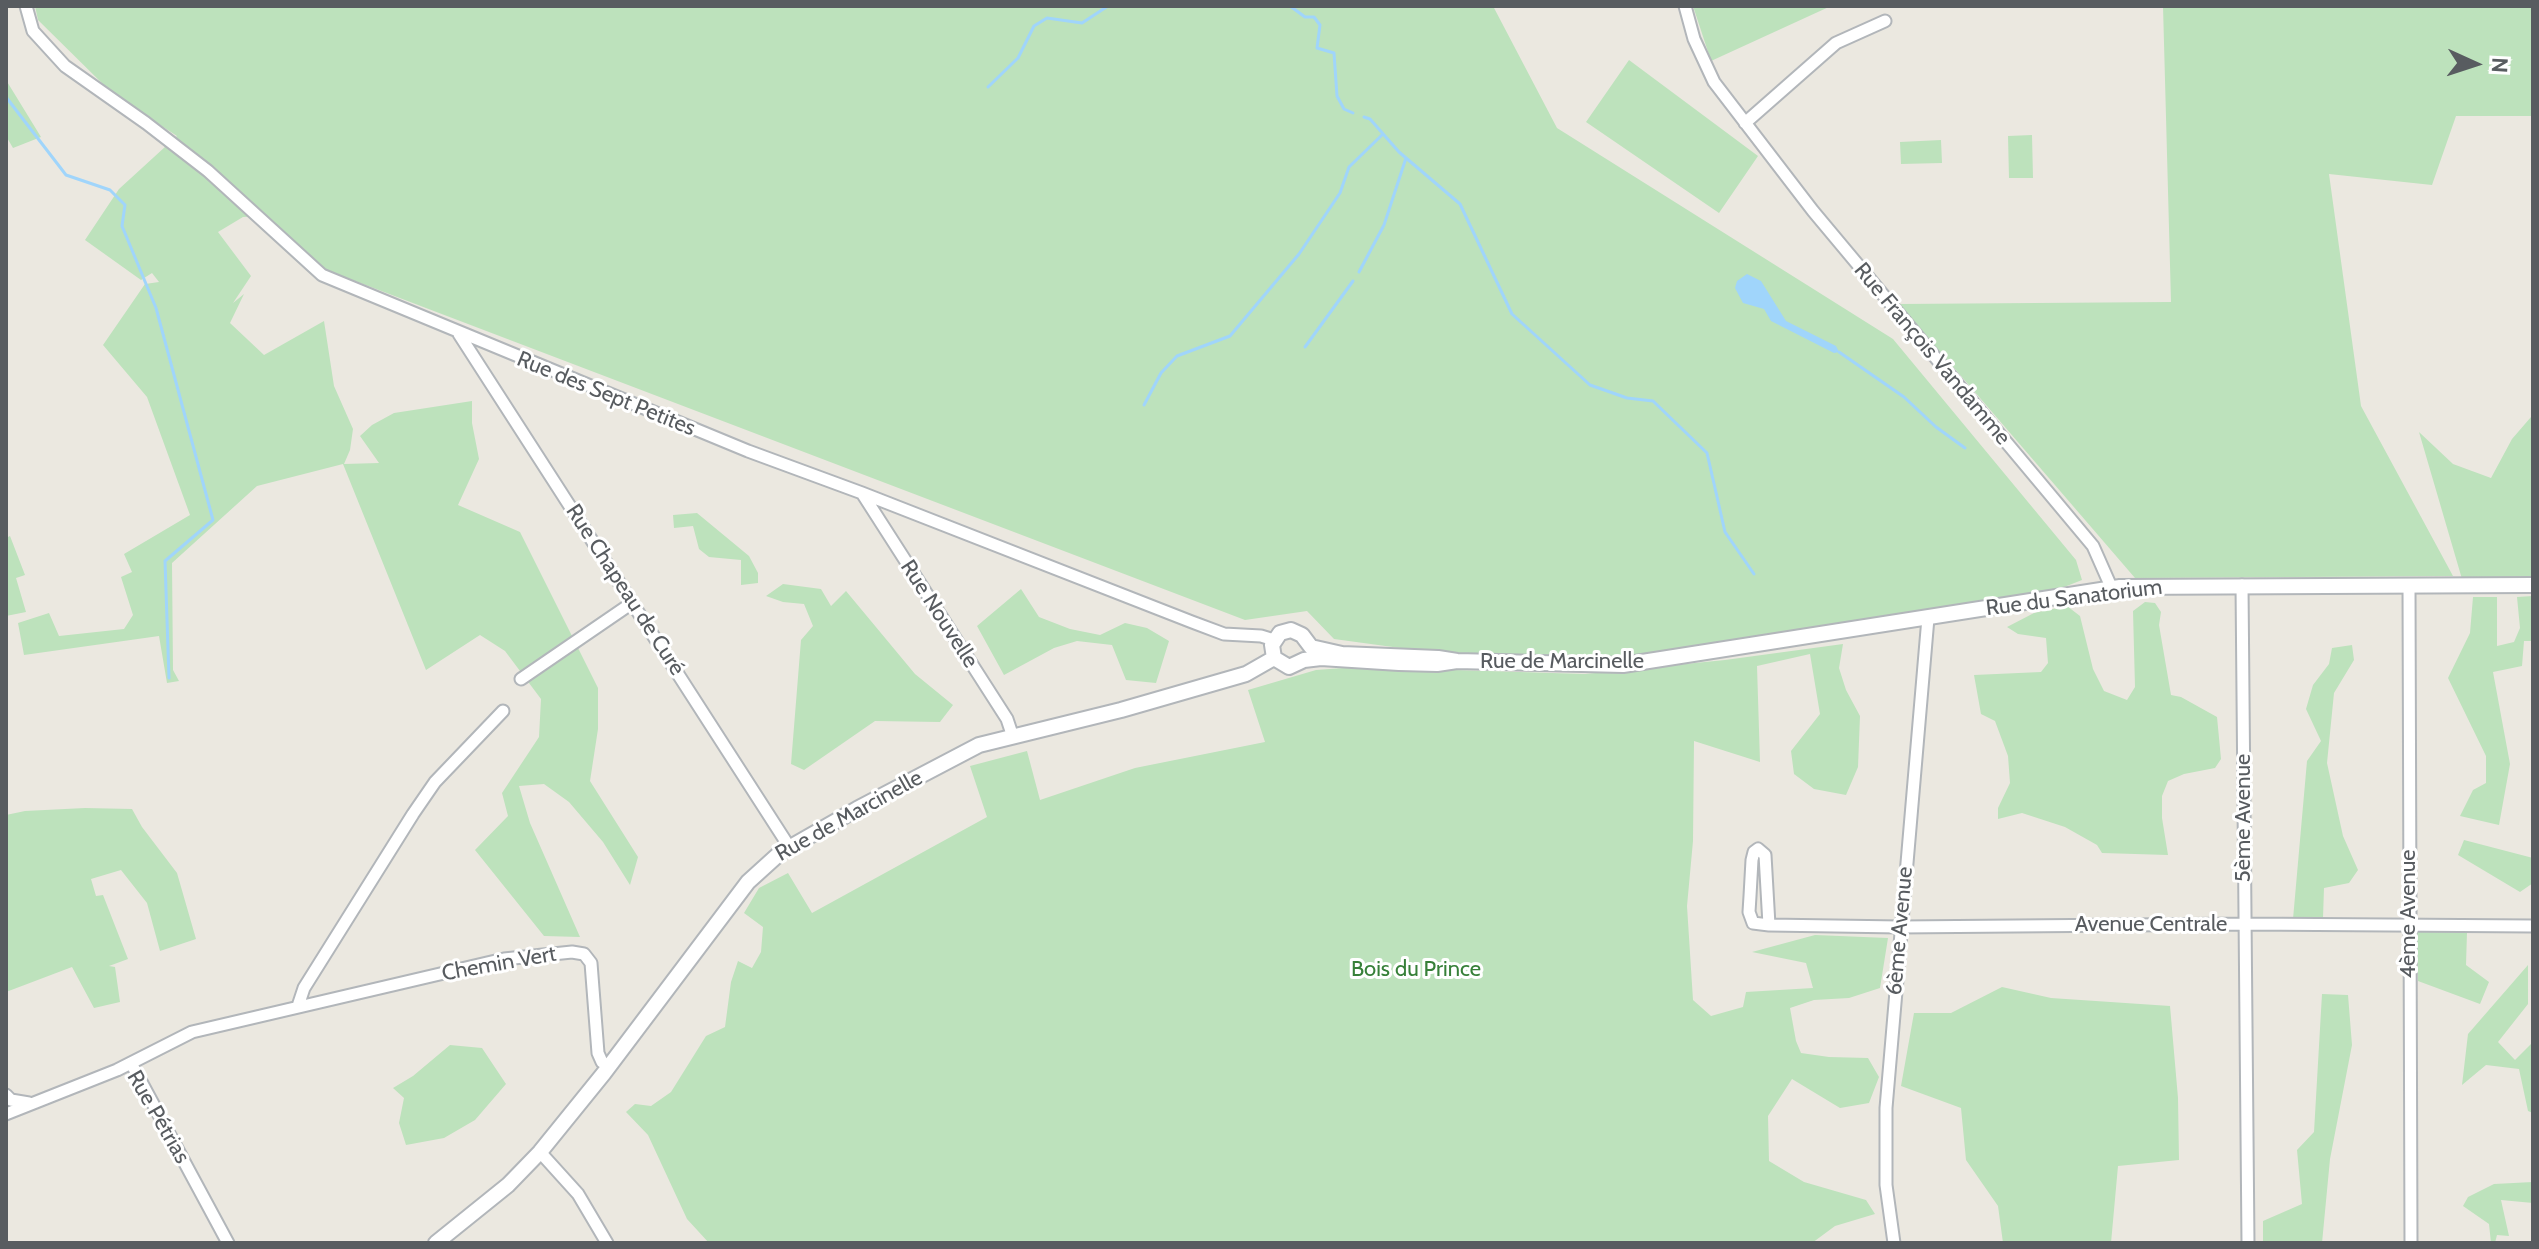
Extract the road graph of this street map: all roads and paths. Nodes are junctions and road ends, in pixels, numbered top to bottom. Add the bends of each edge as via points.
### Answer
1 (26, 6) edge
2 (1685, 6) edge
3 (1885, 21) dead end
4 (1745, 123) junction
5 (459, 333) junction
6 (862, 493) junction
7 (2242, 585) junction
8 (2409, 585) junction
9 (2533, 585) edge
10 (2112, 589) junction
11 (632, 603) junction
12 (1928, 618) junction
13 (1274, 640) junction
14 (1308, 644) junction
15 (1274, 658) junction
16 (1304, 660) junction
17 (1668, 660) joint
18 (1457, 661) junction
19 (521, 679) dead end
20 (503, 711) dead end
21 (1013, 737) junction
22 (790, 848) junction
23 (2245, 924) junction
24 (1769, 925) junction
25 (2409, 925) junction
26 (2533, 926) edge
27 (1900, 927) junction
28 (298, 1006) junction
29 (131, 1063) junction
30 (609, 1066) junction
31 (6, 1095) edge
32 (30, 1103) junction
33 (6, 1114) edge
34 (540, 1152) junction
35 (228, 1243) edge
36 (436, 1243) edge
37 (607, 1243) edge
38 (1894, 1243) edge
39 (2248, 1243) edge
40 (2411, 1243) edge

1 - 5 street, Rue des Sept Petites via 33,31 65,66 208,171 322,275
2 - 4 street, Rue François Vandamme via 1714,82
3 - 4 street via 1836,43
4 - 10 street, Rue François Vandamme via 2093,546
5 - 6 street, Rue des Sept Petites
5 - 11 street, Rue Chapeau de Curé
6 - 13 street, Rue des Sept Petites via 1192,622 1235,636
6 - 21 street, Rue Nouvelle via 1007,719
7 - 8 street, Rue du Sanatorium
7 - 10 street, Rue du Sanatorium
7 - 23 street, 5ème Avenue
8 - 9 street, Rue du Sanatorium
8 - 25 street, 4ème Avenue
10 - 12 street, Rue du Sanatorium
11 - 19 street
11 - 22 street, Rue Chapeau de Curé
12 - 17 street, Rue du Sanatorium
12 - 27 street, 6ème Avenue
13 - 14 street, Rue de Marcinelle via 1291,630
13 - 15 street
14 - 16 street
14 - 18 street, Rue de Marcinelle via 1342,654
15 - 16 street, Rue de Marcinelle via 1289,667
15 - 21 street, Rue de Marcinelle via 1246,674
16 - 18 street, Rue de Marcinelle
17 - 18 street, Rue de Marcinelle via 1617,665
20 - 28 street via 435,782 304,988
21 - 22 street, Rue de Marcinelle via 975,747
22 - 30 street, Rue de Marcinelle via 748,882
23 - 25 street, Avenue Centrale
23 - 27 street, Avenue Centrale
23 - 39 street, 5ème Avenue
24 - 24 street via 1765,855 1758,849 1752,860 1749,912 1753,923
24 - 27 street, Avenue Centrale
25 - 26 street, Avenue Centrale
25 - 40 street, 4ème Avenue
27 - 38 street, 6ème Avenue via 1885,1148
28 - 29 street, Chemin Vert via 192,1032
28 - 30 street, Chemin Vert via 504,959 579,953 591,963 598,1053
29 - 32 street, Rue Pétrias
29 - 35 street, Rue Pétrias
30 - 34 street, Rue de Marcinelle
31 - 32 street
32 - 33 street, Rue Pétrias
34 - 36 street, Rue de Marcinelle
34 - 37 street via 578,1194

